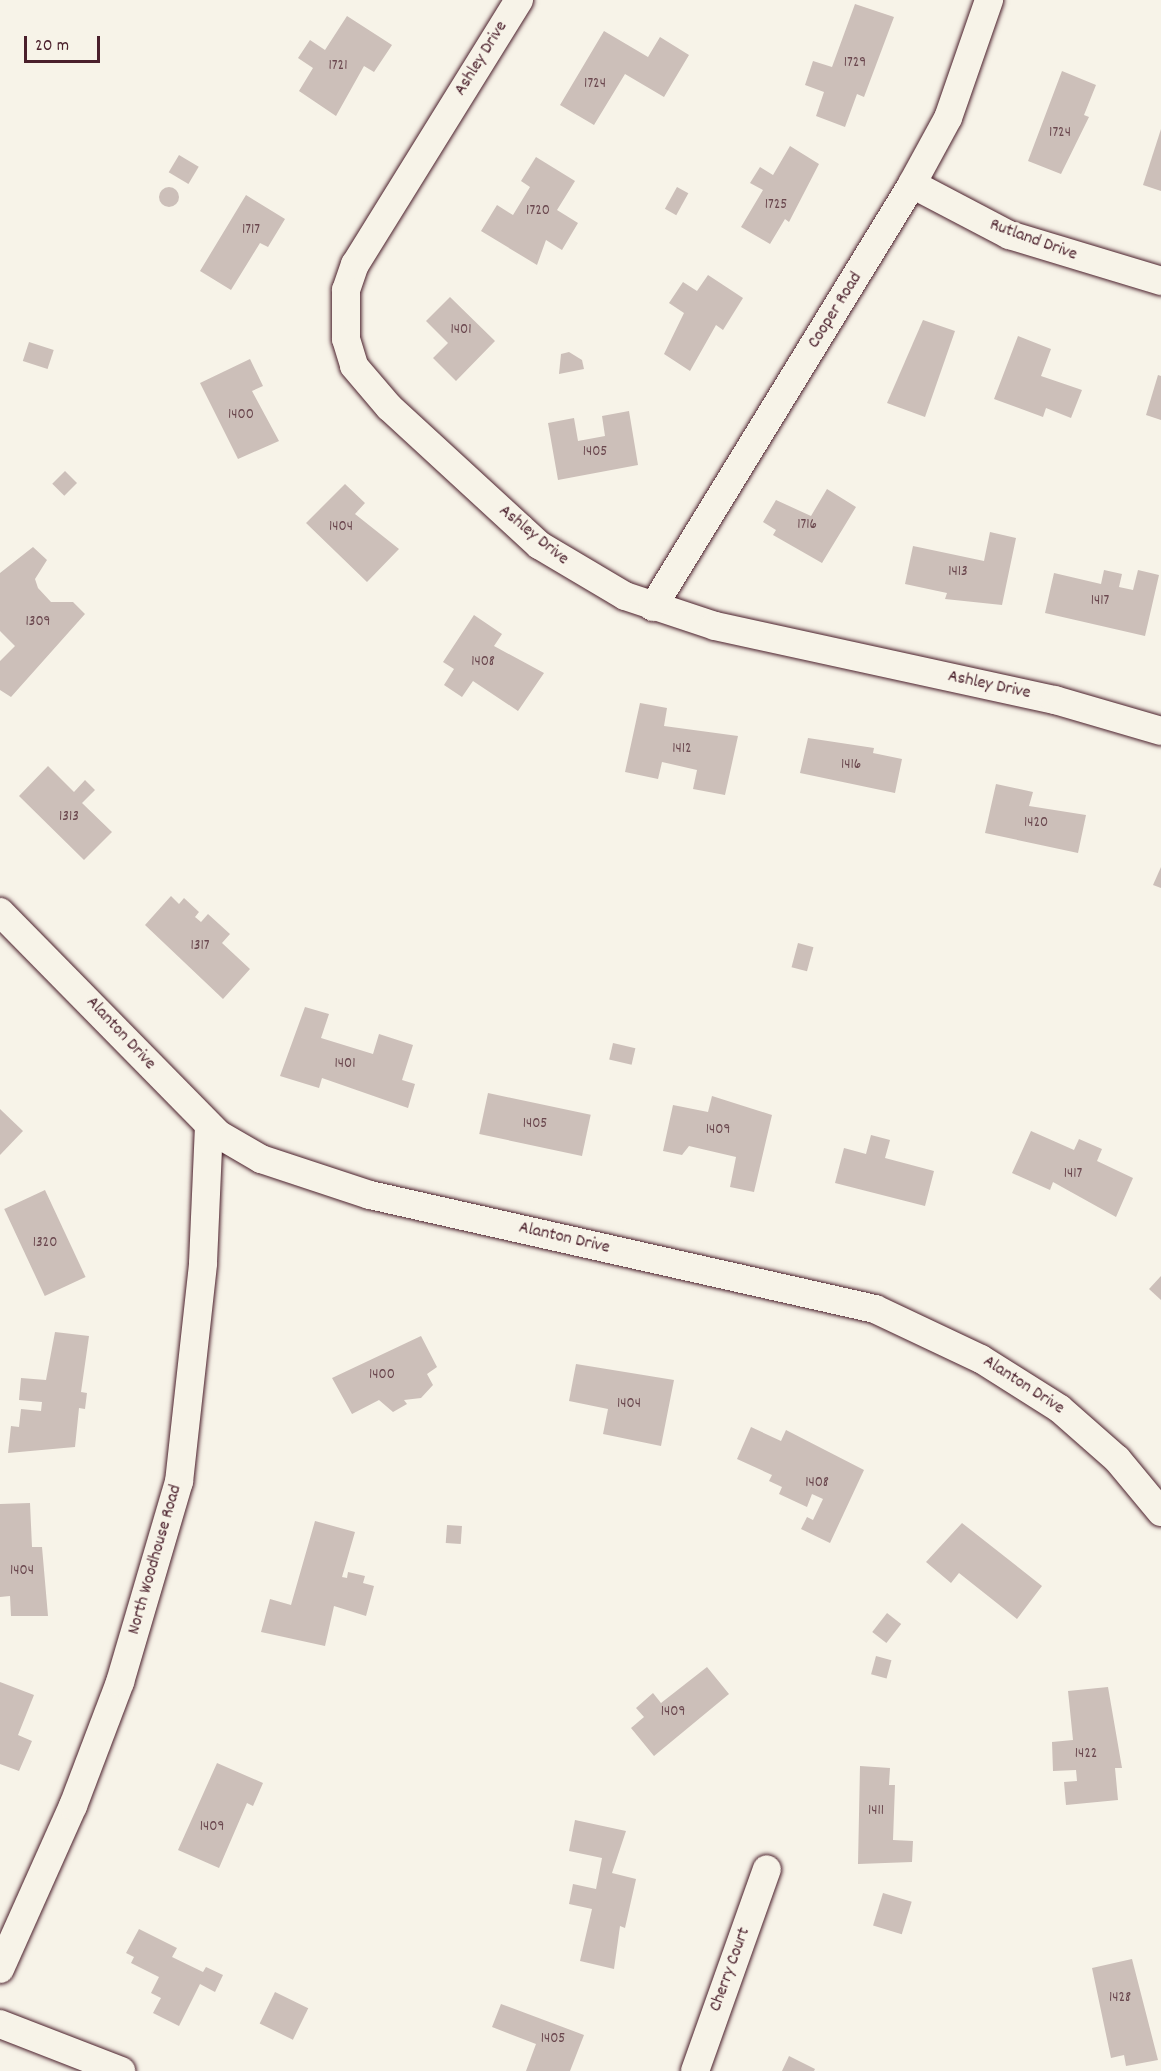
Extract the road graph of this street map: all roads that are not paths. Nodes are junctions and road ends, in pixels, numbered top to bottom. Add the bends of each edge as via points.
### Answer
1 (519, 0) edge
2 (989, 0) edge
3 (912, 184) junction
4 (1161, 281) edge
5 (653, 607) junction
6 (1161, 731) edge
7 (0, 912) edge
8 (209, 1126) junction
9 (1161, 1512) edge
10 (767, 1869) dead end
11 (0, 1969) edge
12 (0, 2024) edge
13 (121, 2071) edge
14 (695, 2071) edge

1 - 5 street, Ashley Drive via 355,264 343,312 346,339 354,366 388,407 539,545 580,573
2 - 3 street, Cooper Road via 952,108
3 - 4 street, Rutland Drive via 1009,235
3 - 5 street, Cooper Road
5 - 6 street, Ashley Drive via 715,626 1055,700
7 - 8 street, Alanton Drive
8 - 9 street, Alanton Drive via 261,1159 306,1178 874,1310 981,1359 1060,1409 1117,1459
8 - 11 street, North Woodhouse Road via 203,1263 179,1482 120,1682 73,1806
10 - 14 street, Cherry Court
12 - 13 street

